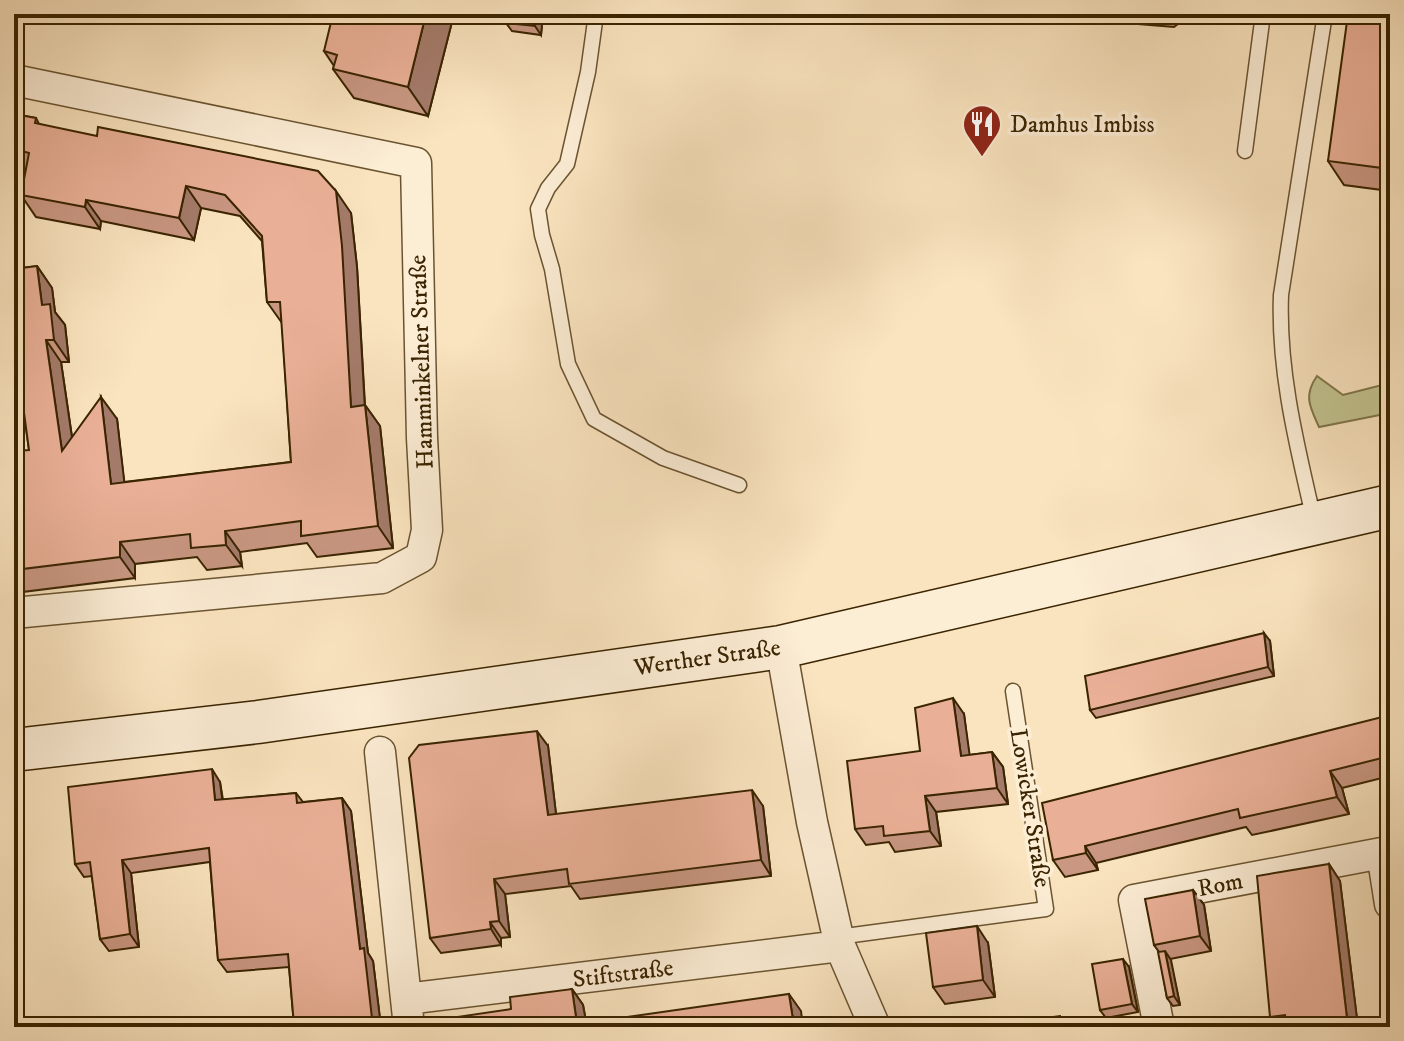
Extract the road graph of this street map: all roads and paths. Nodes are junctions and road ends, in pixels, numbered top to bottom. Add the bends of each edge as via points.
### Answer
1 (596, 14) edge
2 (1263, 14) edge
3 (1325, 14) edge
4 (14, 80) edge
5 (1245, 151) dead end
6 (739, 485) dead end
7 (1390, 506) edge
8 (1315, 524) junction
9 (14, 613) edge
10 (781, 647) junction
11 (1013, 691) dead end
12 (14, 750) edge
13 (380, 752) dead end
14 (1390, 904) edge
15 (839, 942) junction
16 (408, 1013) edge
17 (875, 1027) edge
18 (1159, 1027) edge

1 - 6 lane via 567,164 538,209 568,364 594,419 663,458
2 - 5 lane
3 - 8 lane via 1281,295 1280,333
4 - 9 street, Hamminkelner Straße via 416,163 427,530 421,557 382,578
7 - 8 main road, Werther Straße
8 - 10 main road, Werther Straße
10 - 12 main road, Werther Straße via 258,722
10 - 15 street
11 - 15 lane, Lowicker Straße via 1046,909
13 - 16 street, Stiftstraße
14 - 18 street, Rom via 1382,853 1134,900
15 - 16 street, Stiftstraße
15 - 17 street

